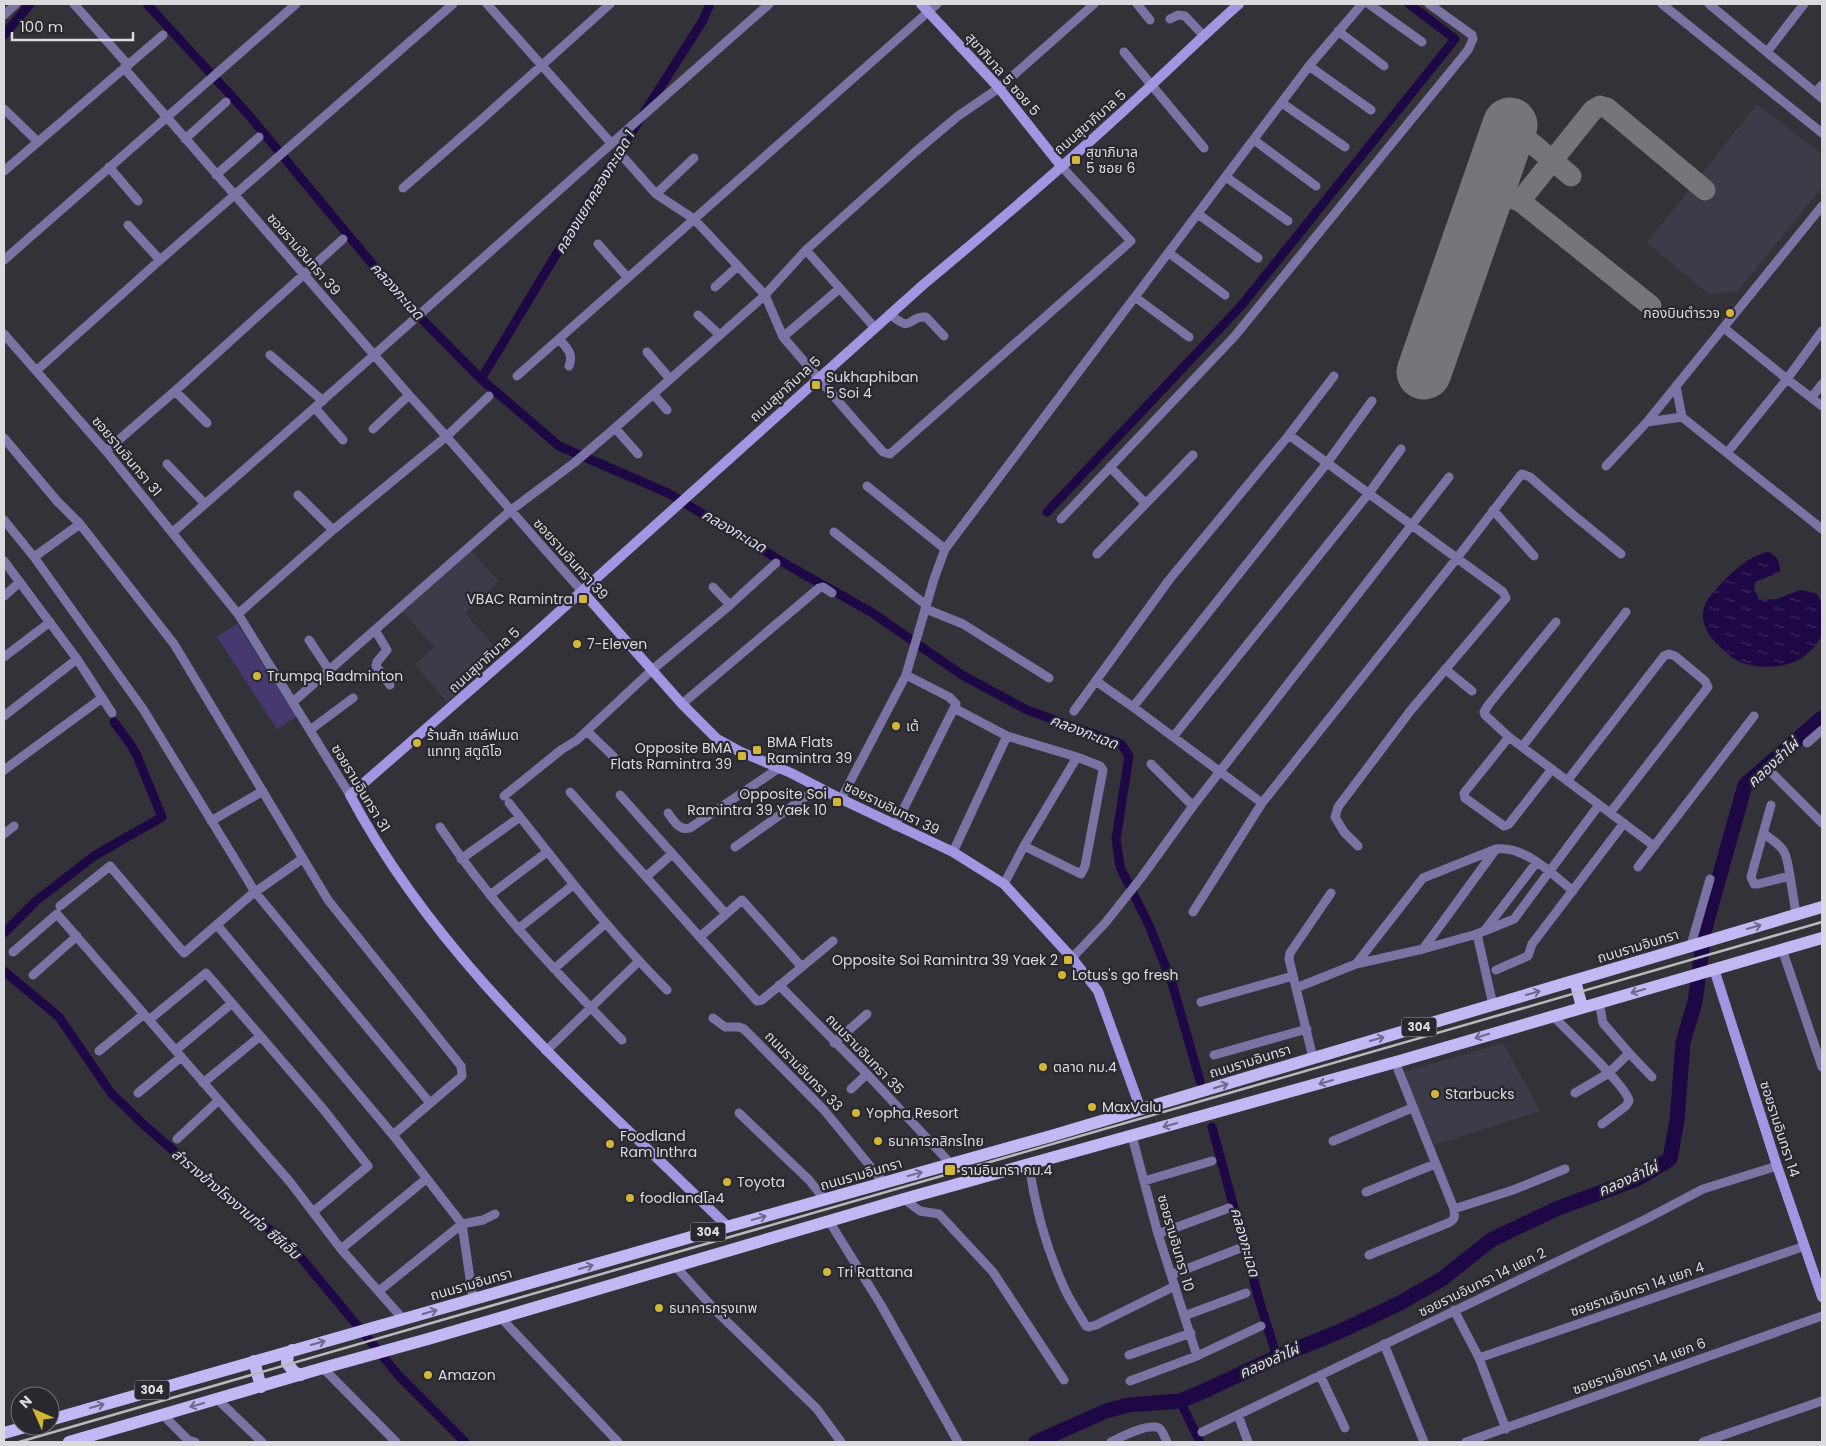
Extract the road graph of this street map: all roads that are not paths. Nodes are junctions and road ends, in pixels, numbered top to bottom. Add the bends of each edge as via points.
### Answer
1 (16, 4) edge
2 (74, 4) edge
3 (296, 4) edge
4 (453, 4) edge
5 (487, 4) edge
6 (610, 4) edge
7 (769, 4) edge
8 (937, 4) edge
9 (1094, 4) edge
10 (1137, 4) edge
11 (1239, 4) edge
12 (1362, 4) edge
13 (1369, 4) edge
14 (1429, 4) edge
15 (1662, 4) edge
16 (1804, 4) edge
17 (1713, 5) edge
18 (925, 8) edge
19 (4, 15) edge
20 (1170, 19) dead end
21 (1150, 20) dead end
22 (1338, 31) junction
23 (163, 35) dead end
24 (1204, 35) junction
25 (1422, 42) dead end
26 (1124, 52) dead end
27 (1767, 52) junction
28 (540, 65) junction
29 (1309, 66) junction
30 (1384, 66) dead end
31 (126, 67) junction
32 (1152, 84) junction
33 (1822, 85) edge
34 (999, 88) junction
35 (1819, 95) edge
36 (226, 102) dead end
37 (1282, 103) junction
38 (4, 109) edge
39 (1371, 110) dead end
40 (166, 118) junction
41 (1822, 133) edge
42 (259, 137) dead end
43 (185, 139) junction
44 (1254, 140) junction
45 (38, 141) junction
46 (611, 142) junction
47 (1345, 147) dead end
48 (1204, 148) dead end
49 (624, 158) dead end
50 (694, 158) dead end
51 (1061, 166) junction
52 (109, 167) junction
53 (4, 171) edge
54 (216, 175) junction
55 (1226, 177) junction
56 (1316, 186) dead end
57 (404, 188) dead end
58 (656, 194) junction
59 (234, 195) junction
60 (138, 201) dead end
61 (1821, 211) edge
62 (1198, 214) junction
63 (694, 218) junction
64 (1288, 221) dead end
65 (128, 225) dead end
66 (343, 239) dead end
67 (598, 244) dead end
68 (806, 250) junction
69 (1169, 253) junction
70 (1258, 258) dead end
71 (4, 260) edge
72 (160, 260) junction
73 (738, 266) junction
74 (304, 275) junction
75 (628, 278) junction
76 (715, 288) dead end
77 (839, 288) junction
78 (765, 295) junction
79 (1225, 295) dead end
80 (1135, 297) junction
81 (698, 315) dead end
82 (890, 315) junction
83 (875, 328) junction
84 (1724, 328) junction
85 (1822, 331) edge
86 (4, 334) edge
87 (720, 334) junction
88 (944, 336) dead end
89 (783, 337) junction
90 (1189, 338) dead end
91 (559, 339) junction
92 (647, 352) dead end
93 (270, 355) dead end
94 (374, 355) junction
95 (569, 366) dead end
96 (36, 371) junction
97 (517, 376) dead end
98 (1334, 376) dead end
99 (817, 378) junction
100 (670, 379) junction
101 (1787, 379) junction
102 (1822, 384) edge
103 (1676, 386) junction
104 (175, 391) junction
105 (654, 394) junction
106 (409, 395) junction
107 (489, 396) dead end
108 (1812, 397) junction
109 (323, 401) junction
110 (1372, 401) dead end
111 (1822, 406) edge
112 (315, 408) junction
113 (667, 410) dead end
114 (1682, 417) junction
115 (1647, 422) junction
116 (207, 424) dead end
117 (615, 428) junction
118 (374, 429) dead end
119 (1289, 435) junction
120 (446, 436) junction
121 (4, 438) edge
122 (343, 440) dead end
123 (1401, 449) dead end
124 (106, 451) junction
125 (1727, 453) junction
126 (638, 454) dead end
127 (1193, 455) dead end
128 (1327, 463) junction
129 (167, 464) dead end
130 (1606, 466) dead end
131 (1110, 468) junction
132 (1449, 477) dead end
133 (867, 486) dead end
134 (1369, 493) junction
135 (298, 495) dead end
136 (1145, 503) junction
137 (205, 504) junction
138 (1493, 510) junction
139 (510, 512) junction
140 (1061, 519) dead end
141 (4, 520) edge
142 (80, 524) junction
143 (1413, 526) junction
144 (1822, 529) edge
145 (333, 530) junction
146 (173, 532) junction
147 (834, 532) dead end
148 (944, 549) junction
149 (1097, 554) dead end
150 (1622, 554) dead end
151 (1534, 556) dead end
152 (34, 557) junction
153 (1457, 558) junction
154 (4, 561) edge
155 (776, 563) dead end
156 (20, 582) junction
157 (713, 587) dead end
158 (582, 591) junction
159 (832, 593) dead end
160 (4, 596) edge
161 (730, 605) junction
162 (926, 607) junction
163 (1626, 612) dead end
164 (238, 614) junction
165 (50, 622) junction
166 (1556, 622) dead end
167 (375, 630) junction
168 (309, 640) dead end
169 (4, 657) edge
170 (77, 659) junction
171 (1445, 669) junction
172 (330, 670) junction
173 (652, 670) junction
174 (906, 675) junction
175 (1049, 678) dead end
176 (1096, 681) junction
177 (390, 685) dead end
178 (1472, 691) dead end
179 (102, 698) junction
180 (353, 698) dead end
181 (293, 702) junction
182 (682, 704) junction
183 (1133, 706) junction
184 (954, 708) junction
185 (1074, 711) dead end
186 (112, 713) dead end
187 (4, 716) edge
188 (1754, 716) dead end
189 (310, 730) junction
190 (1822, 730) edge
191 (587, 731) junction
192 (1007, 736) junction
193 (1173, 737) junction
194 (1509, 737) junction
195 (1807, 743) dead end
196 (1522, 747) junction
197 (614, 757) dead end
198 (1077, 757) junction
199 (1151, 764) dead end
200 (779, 768) junction
201 (1552, 769) junction
202 (4, 770) edge
203 (1220, 770) junction
204 (1773, 774) dead end
205 (1567, 781) junction
206 (819, 787) junction
207 (263, 791) junction
208 (570, 792) dead end
209 (350, 795) junction
210 (620, 796) dead end
211 (841, 799) junction
212 (1262, 803) junction
213 (1599, 805) junction
214 (1771, 805) dead end
215 (1193, 806) junction
216 (668, 813) dead end
217 (1610, 813) junction
218 (520, 817) junction
219 (212, 821) junction
220 (1822, 823) edge
221 (1624, 824) junction
222 (14, 826) dead end
223 (895, 826) junction
224 (440, 827) dead end
225 (1763, 833) junction
226 (4, 834) edge
227 (1024, 846) junction
228 (1358, 846) dead end
229 (1654, 846) junction
230 (735, 847) dead end
231 (1496, 848) junction
232 (547, 852) junction
233 (952, 852) junction
234 (672, 854) junction
235 (302, 859) junction
236 (462, 859) junction
237 (1536, 863) junction
238 (1638, 867) dead end
239 (1550, 872) junction
240 (646, 876) junction
241 (1790, 876) junction
242 (1710, 879) dead end
243 (1004, 884) junction
244 (573, 885) junction
245 (1573, 891) junction
246 (255, 892) junction
247 (1331, 893) dead end
248 (490, 895) junction
249 (60, 906) dead end
250 (1822, 907) edge
251 (1193, 912) dead end
252 (726, 914) junction
253 (1796, 914) junction
254 (606, 923) junction
255 (217, 925) junction
256 (518, 928) junction
257 (1481, 932) junction
258 (77, 936) junction
259 (700, 936) junction
260 (1822, 938) edge
261 (832, 941) dead end
262 (1698, 943) junction
263 (1423, 949) junction
264 (1782, 949) junction
265 (13, 952) dead end
266 (1072, 958) junction
267 (639, 961) junction
268 (1356, 964) junction
269 (801, 966) junction
270 (554, 969) junction
271 (1496, 970) dead end
272 (1709, 971) junction
273 (33, 975) dead end
274 (1294, 976) junction
275 (1575, 981) junction
276 (779, 985) junction
277 (1296, 988) junction
278 (667, 990) dead end
279 (1201, 1002) dead end
280 (1599, 1002) junction
281 (231, 1004) junction
282 (1493, 1005) junction
283 (1582, 1007) junction
284 (591, 1008) junction
285 (866, 1014) dead end
286 (1552, 1016) junction
287 (147, 1017) junction
288 (713, 1018) dead end
289 (1307, 1029) junction
290 (259, 1037) junction
291 (622, 1040) dead end
292 (834, 1043) junction
293 (99, 1051) dead end
294 (546, 1051) junction
295 (1629, 1053) junction
296 (178, 1054) junction
297 (1214, 1055) dead end
298 (1313, 1058) junction
299 (1395, 1062) junction
300 (1822, 1067) edge
301 (1609, 1073) junction
302 (866, 1074) junction
303 (1652, 1077) dead end
304 (203, 1082) junction
305 (851, 1088) dead end
306 (138, 1093) dead end
307 (1576, 1093) dead end
308 (218, 1100) junction
309 (430, 1103) junction
310 (1412, 1108) junction
311 (1141, 1110) junction
312 (739, 1113) dead end
313 (1602, 1124) dead end
314 (393, 1135) junction
315 (1132, 1136) junction
316 (177, 1139) dead end
317 (1333, 1141) dead end
318 (1212, 1161) dead end
319 (951, 1164) junction
320 (1435, 1164) junction
321 (1029, 1165) junction
322 (1777, 1166) junction
323 (1565, 1169) dead end
324 (426, 1179) junction
325 (1144, 1181) junction
326 (884, 1183) junction
327 (1366, 1192) dead end
328 (904, 1199) junction
329 (825, 1200) junction
330 (1229, 1208) dead end
331 (1454, 1209) junction
332 (314, 1212) junction
333 (495, 1214) dead end
334 (829, 1221) junction
335 (462, 1224) junction
336 (728, 1227) junction
337 (1158, 1234) junction
338 (1805, 1246) junction
339 (1243, 1247) dead end
340 (341, 1249) junction
341 (1369, 1255) dead end
342 (676, 1267) junction
343 (1171, 1275) junction
344 (1174, 1286) junction
345 (378, 1291) junction
346 (1246, 1293) dead end
347 (1822, 1297) edge
348 (473, 1299) junction
349 (1454, 1310) junction
350 (1184, 1316) junction
351 (1822, 1316) edge
352 (501, 1318) junction
353 (403, 1319) junction
354 (1261, 1326) dead end
355 (1191, 1333) junction
356 (1384, 1344) junction
357 (292, 1350) junction
358 (1129, 1355) dead end
359 (1197, 1356) junction
360 (1479, 1358) junction
361 (254, 1361) junction
362 (323, 1368) junction
363 (302, 1375) junction
364 (1320, 1375) junction
365 (1064, 1380) dead end
366 (1130, 1381) dead end
367 (261, 1387) junction
368 (218, 1400) junction
369 (1822, 1401) edge
370 (163, 1415) junction
371 (1238, 1415) junction
372 (60, 1417) edge
373 (1345, 1428) dead end
374 (1506, 1429) junction
375 (1202, 1432) dead end
376 (69, 1442) edge
377 (195, 1442) edge
378 (262, 1442) edge
379 (396, 1442) edge
380 (618, 1442) edge
381 (841, 1442) edge
382 (958, 1442) edge
383 (1112, 1442) edge
384 (1167, 1442) edge
385 (1248, 1442) edge
386 (1424, 1442) edge
387 (1466, 1442) edge
388 (1703, 1442) edge

1 - 19 street
2 - 31 street, ซอยรามอินทรา 39
3 - 40 street
4 - 59 street
5 - 28 street
6 - 28 street
7 - 46 street
8 - 18 street
9 - 34 street
10 - 21 street
11 - 24 street, ถนนสุขาภิบาล 5
12 - 22 street
13 - 25 street
14 - 131 street via 1472,36 1468,50 1234,337
15 - 41 street
16 - 27 street
17 - 27 street
18 - 34 street, สุขาภิบาล 5 ซอย 5
18 - 63 street
20 - 24 street via 1185,16
22 - 29 street
22 - 30 street
23 - 31 street
24 - 32 street, ถนนสุขาภิบาล 5
26 - 32 street
27 - 35 street
28 - 46 street
28 - 57 street
29 - 37 street
29 - 39 street
31 - 40 street, ซอยรามอินทรา 39
31 - 45 street
32 - 48 street
32 - 51 street, ถนนสุขาภิบาล 5
33 - 35 street
34 - 51 street, สุขาภิบาล 5 ซอย 5
34 - 68 street via 958,116
36 - 43 street
37 - 44 street
37 - 47 street
38 - 45 street
40 - 43 street, ซอยรามอินทรา 39
40 - 52 street
42 - 54 street
43 - 54 street, ซอยรามอินทรา 39
44 - 55 street
44 - 56 street
45 - 53 street
46 - 94 street
49 - 58 street
50 - 58 street
51 - 82 street, ถนนสุขาภิบาล 5
51 - 99 street via 1131,241 890,454 884,452
52 - 60 street
52 - 71 street
54 - 59 street, ซอยรามอินทรา 39
55 - 62 street
55 - 64 street
58 - 63 street
59 - 72 street
59 - 74 street, ซอยรามอินทรา 39
61 - 84 street
62 - 69 street
62 - 70 street
63 - 73 street
63 - 75 street
65 - 72 street
66 - 74 street
67 - 75 street
68 - 77 street
68 - 78 street
69 - 79 street
69 - 80 street
72 - 96 street
73 - 76 street
73 - 78 street
74 - 94 street, ซอยรามอินทรา 39
74 - 104 street
75 - 91 street
77 - 83 street
77 - 89 street
78 - 87 street
78 - 89 street
80 - 90 street
80 - 148 street
81 - 87 street
82 - 83 street, ถนนสุขาภิบาล 5
82 - 88 street via 901,324 926,317
83 - 99 street, ถนนสุขาภิบาล 5
84 - 101 street
84 - 103 street
85 - 101 street
86 - 96 street, ซอยรามอินทรา 31
87 - 100 street
89 - 99 street
91 - 95 street via 570,352 572,360
91 - 97 street
92 - 100 street
93 - 109 street
94 - 106 street, ซอยรามอินทรา 39
94 - 109 street
96 - 124 street, ซอยรามอินทรา 31
98 - 119 street
99 - 158 street, ถนนสุขาภิบาล 5
100 - 105 street
101 - 108 street
101 - 125 street
102 - 108 street
103 - 114 street
103 - 115 street
104 - 116 street
104 - 124 street
105 - 113 street
105 - 117 street
106 - 118 street
106 - 120 street, ซอยรามอินทรา 39
107 - 120 street
108 - 111 street
109 - 112 street
110 - 128 street
112 - 122 street
112 - 137 street
114 - 115 street
114 - 125 street
115 - 130 street
117 - 126 street
117 - 139 street
119 - 128 street
119 - 176 street via 1169,580
120 - 139 street, ซอยรามอินทรา 39
120 - 145 street
121 - 142 street
123 - 134 street
124 - 146 street, ซอยรามอินทรา 31
125 - 144 street
127 - 136 street
128 - 134 street
128 - 183 street
129 - 137 street
131 - 136 street
131 - 140 street
132 - 143 street
133 - 148 street
134 - 143 street
134 - 193 street
135 - 145 street
136 - 149 street
137 - 146 street
138 - 150 street via 1520,476 1526,474
138 - 151 street
138 - 153 street
139 - 158 street, ซอยรามอินทรา 39
139 - 167 street
141 - 152 street
142 - 152 street
142 - 207 street via 174,644
143 - 153 street
143 - 203 street
145 - 164 street
146 - 164 street, ซอยรามอินทรา 31
147 - 162 street
148 - 162 street
152 - 219 street via 143,709
153 - 171 street via 1503,592 1506,598
153 - 212 street
154 - 156 street
155 - 161 street
156 - 160 street
156 - 165 street
157 - 161 street
158 - 173 street, ซอยรามอินทรา 39
158 - 209 street, ถนนสุขาภิบาล 5
159 - 182 street via 819,588
161 - 173 street
162 - 174 street
162 - 175 street via 963,624
163 - 196 street
164 - 181 street, ซอยรามอินทรา 31
165 - 169 street
165 - 170 street
166 - 194 street via 1484,712
167 - 172 street
167 - 177 street via 387,650 376,666
168 - 172 street
170 - 179 street
170 - 187 street
171 - 178 street
171 - 228 street via 1336,812 1338,823
172 - 181 street
173 - 182 street, ซอยรามอินทรา 39
173 - 191 street
174 - 184 street via 949,697 956,704
174 - 211 street
176 - 183 street
176 - 185 street
179 - 186 street
179 - 202 street
180 - 189 street
181 - 189 street, ซอยรามอินทรา 31
182 - 200 street, ซอยรามอินทรา 39 via 717,739
183 - 193 street
184 - 192 street
184 - 223 street
188 - 229 street
189 - 209 street, ซอยรามอินทรา 31
190 - 195 street
191 - 197 street
191 - 218 street via 507,799
192 - 198 street
192 - 233 street
193 - 203 street
194 - 196 street
194 - 201 street via 1464,793 1465,798 1504,826 1509,824
196 - 201 street
198 - 227 street
198 - 227 street via 1100,766 1104,773 1081,874
199 - 215 street
200 - 206 street, ซอยรามอินทรา 39
200 - 216 street via 690,828 680,828
201 - 205 street
203 - 212 street
203 - 215 street
204 - 220 street
205 - 213 street
205 - 217 street via 1664,656 1675,656 1708,687
206 - 211 street, ซอยรามอินทรา 39
206 - 230 street
207 - 219 street
207 - 235 street
208 - 240 street
209 - 294 street, ซอยรามอินทรา 31 via 417,903 498,1000
210 - 234 street
211 - 223 street, ซอยรามอินทรา 39
212 - 251 street
213 - 217 street
213 - 239 street
214 - 225 street
215 - 266 street via 1106,922
217 - 221 street
218 - 232 street
218 - 236 street
219 - 246 street
221 - 229 street
221 - 245 street
222 - 226 street
223 - 233 street, ซอยรามอินทรา 39
224 - 236 street
225 - 241 street via 1787,854
225 - 241 street via 1750,877 1752,881 1758,884
227 - 243 street
229 - 238 street
231 - 237 street via 1520,852
231 - 263 street
231 - 268 street via 1423,878
232 - 244 street
232 - 248 street
233 - 243 street, ซอยรามอินทรา 39
234 - 240 street
234 - 252 street
235 - 246 street
235 - 309 street via 328,900 461,1066 462,1076
236 - 248 street
237 - 239 street
237 - 257 street
239 - 245 street
239 - 257 street via 1514,919
240 - 259 street
241 - 253 street
242 - 262 street via 1699,912
243 - 266 street, ซอยรามอินทรา 39
244 - 254 street
244 - 256 street
245 - 271 street via 1532,944 1528,956
246 - 255 street
246 - 309 street
247 - 274 street via 1290,953
248 - 256 street
249 - 255 street via 110,866 184,953
250 - 253 main road, ถนนรามอินทรา / 304
252 - 259 street
252 - 269 street via 742,900
262 -> 253 main road, ถนนรามอินทรา / 304
254 - 267 street
254 - 270 street
255 - 314 street
256 - 270 street
257 - 263 street
257 - 282 street
258 - 265 street via 57,914
258 - 273 street
258 - 287 street
259 - 276 street via 757,1001
260 - 264 main road, 304
261 - 269 street
262 - 275 main road, ถนนรามอินทรา / 304
263 - 268 street
264 - 272 main road, 304
264 - 300 street
266 - 311 street, ซอยรามอินทรา 39 via 1098,991
267 - 278 street
267 - 284 street
268 - 277 street
269 - 276 street
270 - 284 street
272 -> 280 main road, 304
272 - 322 street, ซอยรามอินทรา 14
274 - 277 street
274 - 279 street
282 -> 275 main road, ถนนรามอินทรา / 304
275 - 283 main road
276 - 292 street, ถนนรามอินทรา 35
277 - 289 street
280 - 283 main road, 304
280 - 295 street via 1603,1023
281 - 287 street via 206,973
281 - 290 street
281 - 296 street
298 -> 282 main road, ถนนรามอินทรา / 304
283 - 286 main road, 304
284 - 291 street
284 - 294 street
285 - 292 street
286 -> 299 main road, 304
286 - 301 street
287 - 293 street
287 - 296 street
288 - 326 street, ถนนรามอินทรา 33 via 724,1027 744,1029 824,1110
289 - 297 street
289 - 298 street
290 - 304 street
290 - 332 street via 324,1110 368,1166
292 - 302 street, ถนนรามอินทรา 35
294 - 336 street, ซอยรามอินทรา 31
295 - 301 street
295 - 303 street
296 - 304 street
296 - 306 street
311 -> 298 main road, ถนนรามอินทรา / 304
299 - 310 street
299 -> 315 main road, 304
301 - 307 street
301 - 313 street via 1629,1095 1630,1101
302 - 305 street
302 - 319 street, ถนนรามอินทรา 35
304 - 308 street
308 - 316 street
308 - 332 street
309 - 314 street
310 - 317 street
310 - 320 street
311 - 319 main road, ถนนรามอินทรา / 304
312 - 329 street via 809,1180
314 - 324 street
315 - 321 main road, 304
315 - 325 street, ซอยรามอินทรา 10
318 - 325 street
326 -> 319 main road, ถนนรามอินทรา / 304
320 - 327 street
320 - 331 street
321 - 328 main road, 304
321 - 344 street via 1039,1218 1063,1287 1086,1326 1096,1325
322 - 338 street, ซอยรามอินทรา 14
322 - 349 street, ซอยรามอินทรา 14 แยก 2 via 1703,1189
323 - 331 street
324 - 335 street
324 - 340 street
325 - 337 street, ซอยรามอินทรา 10
326 - 329 main road, ถนนรามอินทรา / 304
328 - 334 main road, 304
328 - 365 street via 920,1211 938,1214 993,1272
336 -> 329 main road, ถนนรามอินทรา / 304
330 - 337 street
331 - 341 street via 1452,1221
332 - 340 street
333 - 335 street
334 - 342 main road, 304
334 - 382 street via 886,1312
335 - 345 street
335 - 348 street
348 -> 336 main road, ถนนรามอินทรา / 304
337 - 343 street, ซอยรามอินทรา 10
338 - 347 street, ซอยรามอินทรา 14
338 - 360 street, ซอยรามอินทรา 14 แยก 4
339 - 343 street
340 - 345 street
342 - 352 main road, 304
342 - 381 street via 716,1311 817,1409
343 - 344 street, ซอยรามอินทรา 10
344 - 350 street, ซอยรามอินทรา 10
345 - 353 street
346 - 350 street
353 -> 348 main road, ถนนรามอินทรา / 304
349 - 356 street, ซอยรามอินทรา 14 แยก 2
349 - 360 street
350 - 355 street, ซอยรามอินทรา 10
351 - 374 street, ซอยรามอินทรา 14 แยก 6
352 - 362 main road, 304
352 - 380 street
357 -> 353 main road, ถนนรามอินทรา / 304
354 - 359 street
355 - 358 street
355 - 359 street, ซอยรามอินทรา 10
356 - 364 street, ซอยรามอินทรา 14 แยก 2
356 - 386 street
357 - 361 main road, ถนนรามอินทรา / 304
357 - 363 main road via 287,1363 294,1372
359 - 366 street
360 - 374 street
361 - 367 main road
372 -> 361 main road, ถนนรามอินทรา / 304
362 - 363 main road, 304
362 - 379 street
363 - 367 main road, 304
364 - 371 street, ซอยรามอินทรา 14 แยก 2
364 - 373 street
367 - 368 main road, 304
368 -> 370 main road, 304
368 - 378 street
369 - 388 street
370 - 376 main road, 304
370 - 377 street via 188,1440
371 - 375 street, ซอยรามอินทรา 14 แยก 2
371 - 385 street
374 - 387 street, ซอยรามอินทรา 14 แยก 6
383 - 384 street via 1153,1427 1159,1428

